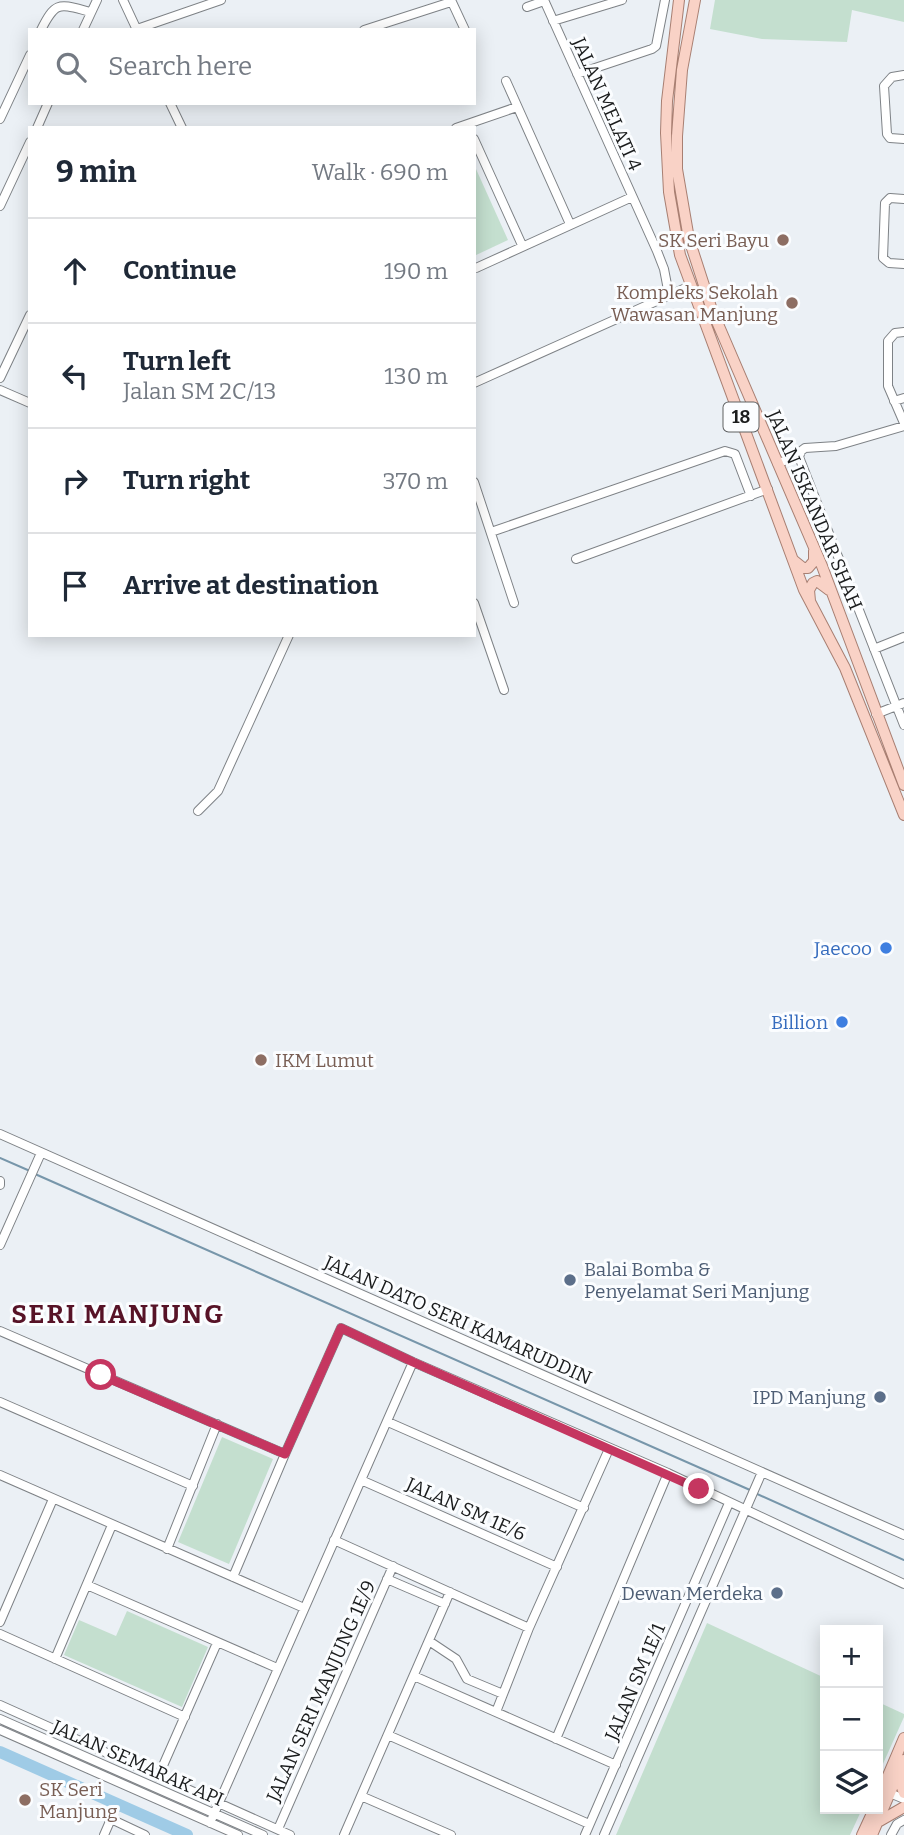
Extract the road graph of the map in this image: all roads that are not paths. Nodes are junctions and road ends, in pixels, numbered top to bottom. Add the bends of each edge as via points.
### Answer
1 (97, 0) edge
2 (123, 0) edge
3 (221, 0) edge
4 (544, 0) edge
5 (622, 0) edge
6 (665, 0) edge
7 (679, 0) edge
8 (695, 0) edge
9 (451, 1) edge
10 (526, 6) edge
11 (91, 12) junction
12 (553, 21) junction
13 (42, 28) edge
14 (84, 28) edge
15 (137, 28) edge
16 (140, 28) edge
17 (370, 28) edge
18 (464, 28) edge
19 (28, 59) edge
20 (577, 74) junction
21 (904, 75) edge
22 (506, 81) dead end
23 (47, 105) edge
24 (171, 105) edge
25 (517, 107) junction
26 (0, 120) edge
27 (38, 126) edge
28 (180, 126) edge
29 (469, 126) edge
30 (904, 139) edge
31 (476, 143) edge
32 (28, 146) edge
33 (632, 197) junction
34 (904, 199) edge
35 (0, 206) edge
36 (570, 224) junction
37 (522, 246) junction
38 (904, 264) edge
39 (476, 268) dead end
40 (690, 286) junction
41 (669, 295) junction
42 (28, 319) edge
43 (904, 332) edge
44 (0, 378) edge
45 (476, 382) edge
46 (0, 390) edge
47 (904, 398) edge
48 (894, 401) junction
49 (28, 402) edge
50 (904, 425) edge
51 (799, 457) junction
52 (777, 463) junction
53 (476, 488) edge
54 (768, 489) junction
55 (751, 496) junction
56 (491, 532) junction
57 (814, 547) junction
58 (576, 559) dead end
59 (793, 560) junction
60 (832, 592) junction
61 (810, 601) junction
62 (514, 603) dead end
63 (476, 609) edge
64 (288, 637) edge
65 (904, 637) edge
66 (874, 649) junction
67 (504, 690) dead end
68 (901, 704) edge
69 (876, 714) junction
70 (904, 725) edge
71 (904, 785) edge
72 (198, 811) dead end
73 (904, 815) edge
74 (0, 1134) edge
75 (41, 1153) junction
76 (0, 1245) edge
77 (0, 1331) edge
78 (413, 1362) junction
79 (0, 1402) edge
80 (388, 1422) junction
81 (217, 1424) junction
82 (609, 1449) junction
83 (285, 1454) junction
84 (762, 1472) junction
85 (668, 1474) junction
86 (0, 1475) edge
87 (361, 1480) junction
88 (193, 1486) junction
89 (53, 1499) junction
90 (729, 1503) junction
91 (584, 1508) junction
92 (747, 1511) junction
93 (112, 1525) junction
94 (904, 1535) edge
95 (334, 1540) junction
96 (167, 1549) junction
97 (393, 1566) junction
98 (557, 1567) junction
99 (233, 1577) junction
100 (387, 1579) junction
101 (904, 1584) edge
102 (87, 1585) junction
103 (450, 1592) junction
104 (445, 1604) junction
105 (304, 1608) junction
106 (0, 1622) edge
107 (529, 1628) junction
108 (0, 1634) edge
109 (429, 1641) junction
110 (217, 1643) junction
111 (55, 1659) junction
112 (277, 1668) junction
113 (414, 1675) junction
114 (503, 1694) junction
115 (0, 1705) edge
116 (496, 1712) junction
117 (638, 1715) junction
118 (185, 1717) junction
119 (0, 1719) edge
120 (653, 1722) junction
121 (0, 1730) edge
122 (388, 1735) junction
123 (556, 1738) junction
124 (904, 1738) edge
125 (616, 1765) junction
126 (902, 1765) edge
127 (158, 1777) junction
128 (904, 1793) edge
129 (883, 1794) edge
130 (361, 1796) junction
131 (904, 1799) edge
132 (219, 1804) junction
133 (904, 1807) edge
134 (215, 1814) junction
135 (872, 1814) edge
136 (879, 1814) edge
137 (904, 1820) edge
138 (878, 1822) junction
139 (210, 1823) junction
140 (589, 1824) junction
141 (278, 1829) junction
142 (104, 1835) edge
143 (145, 1835) edge
144 (238, 1835) edge
145 (263, 1835) edge
146 (290, 1835) edge
147 (344, 1835) edge
148 (451, 1835) edge
149 (585, 1835) edge
150 (604, 1835) edge
151 (862, 1835) edge
152 (872, 1835) edge
153 (891, 1835) edge

1 - 11 street
2 - 15 street
3 - 16 street
4 - 10 street
4 - 12 street, JALAN MELATI 4
5 - 12 street
6 - 20 street via 656,46
7 - 40 main road, JALAN ISKANDAR SHAH / 18 via 667,101 667,168 673,221
8 - 52 main road, JALAN ISKANDAR SHAH / 18 via 678,115 682,204 705,291
9 - 17 street
9 - 18 street
11 - 13 street via 54,7
11 - 14 street
12 - 20 street, JALAN MELATI 4
19 - 26 street
20 - 33 street, JALAN MELATI 4
21 - 30 street via 892,76 884,86 887,134
22 - 25 street
23 - 27 street
24 - 28 street
25 - 29 street
25 - 36 street
31 - 37 street
32 - 35 street
33 - 36 street
33 - 41 street, JALAN MELATI 4 via 664,269
34 - 38 street via 890,198 885,203 883,258 889,264
36 - 37 street
37 - 39 street
40 - 41 street
40 - 54 main road, JALAN ISKANDAR SHAH / 18
41 - 45 street
42 - 44 street
43 - 48 street via 895,333 888,341 888,386
46 - 49 street
47 - 48 street
48 - 50 street
50 - 51 street via 836,446 801,450
51 - 52 street
51 - 66 street
52 - 57 main road, JALAN ISKANDAR SHAH / 18
53 - 56 street
54 - 55 street
54 - 59 main road, JALAN ISKANDAR SHAH / 18
55 - 56 street via 735,454 725,451
55 - 58 street
56 - 62 street
57 - 59 main road via 814,561 808,568
57 - 60 main road, JALAN ISKANDAR SHAH / 18
59 - 61 main road, JALAN ISKANDAR SHAH / 18
60 - 61 main road via 817,581 809,590
60 - 69 main road, JALAN ISKANDAR SHAH / 18
61 - 73 main road, JALAN ISKANDAR SHAH / 18 via 845,668
63 - 67 street
64 - 72 street via 218,791
65 - 66 street
66 - 68 street
68 - 69 street
68 - 70 street
69 - 71 main road, JALAN ISKANDAR SHAH / 18
74 - 75 street, JALAN DATO SERI KAMARUDDIN
75 - 76 street
75 - 84 street, JALAN DATO SERI KAMARUDDIN
77 - 81 street
78 - 80 street
78 - 82 street
78 - 83 street via 341,1328
79 - 88 street
80 - 87 street
80 - 91 street
81 - 83 street
81 - 88 street
82 - 85 street
82 - 91 street
83 - 99 street
84 - 92 street
84 - 94 street, JALAN DATO SERI KAMARUDDIN
85 - 90 street
85 - 123 street
86 - 89 street
87 - 95 street
87 - 98 street, JALAN SM 1E/6
88 - 96 street
89 - 93 street
89 - 106 street
90 - 92 street
90 - 117 street, JALAN SM 1E/1
91 - 98 street
92 - 101 street
92 - 120 street
93 - 96 street
93 - 102 street
95 - 97 street
95 - 105 street
96 - 99 street
97 - 100 street, JALAN SERI MANJUNG 1E/9
97 - 103 street
98 - 107 street
99 - 105 street
100 - 104 street
100 - 141 street, JALAN SERI MANJUNG 1E/9
102 - 110 street
102 - 111 street
103 - 104 street
103 - 107 street
104 - 109 street
105 - 112 street
107 - 114 street
108 - 111 street
109 - 113 street
109 - 114 street via 456,1659 467,1679
110 - 112 street
110 - 118 street
111 - 118 street
112 - 132 street
113 - 116 street
113 - 122 street
114 - 116 street
115 - 127 street
116 - 123 street
117 - 120 street
117 - 125 street, JALAN SM 1E/1
118 - 127 street
119 - 134 street, JALAN SEMARAK API
120 - 150 street
121 - 139 street, JALAN SEMARAK API
122 - 130 street
122 - 140 street
123 - 125 street
124 - 129 main road
125 - 140 street, JALAN SM 1E/1
126 - 128 main road
126 - 129 main road
127 - 132 street
129 - 131 street
130 - 147 street
130 - 148 street
132 - 134 street
132 - 141 street
133 - 138 main road
134 - 139 street
134 - 145 street, JALAN SEMARAK API
135 - 151 main road
136 - 138 main road
137 - 153 street
138 - 152 main road
139 - 144 street, JALAN SEMARAK API
140 - 149 street, JALAN SM 1E/1
141 - 146 street
142 - 143 street via 111,1819

